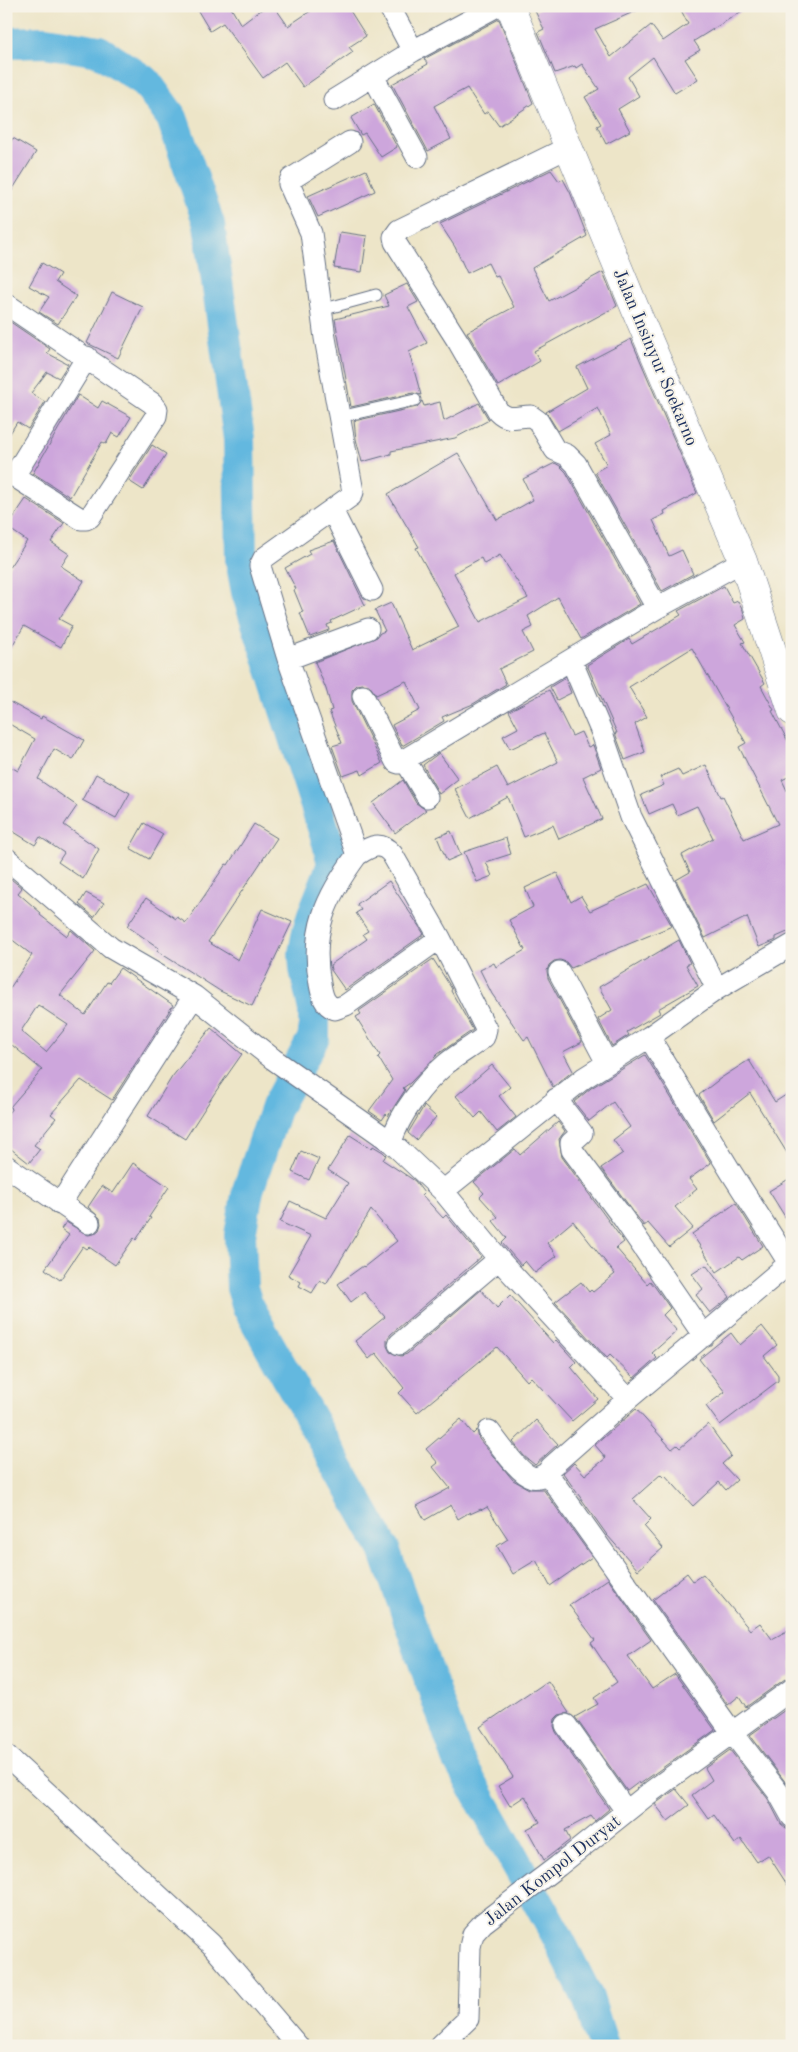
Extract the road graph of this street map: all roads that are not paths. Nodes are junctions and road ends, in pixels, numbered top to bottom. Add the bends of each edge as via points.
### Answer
1 (390, 6) edge
2 (497, 6) edge
3 (510, 6) edge
4 (413, 51) junction
5 (373, 76) junction
6 (334, 100) dead end
7 (350, 142) dead end
8 (569, 147) junction
9 (417, 157) dead end
10 (376, 295) dead end
11 (6, 304) edge
12 (321, 310) junction
13 (87, 357) junction
14 (415, 400) dead end
15 (340, 417) junction
16 (9, 479) edge
17 (332, 510) junction
18 (742, 561) junction
19 (372, 590) dead end
20 (657, 608) junction
21 (368, 629) dead end
22 (288, 659) junction
23 (571, 660) junction
24 (363, 696) dead end
25 (792, 711) edge
26 (405, 760) junction
27 (426, 797) dead end
28 (357, 855) junction
29 (6, 858) edge
30 (440, 938) junction
31 (792, 945) edge
32 (559, 972) dead end
33 (717, 989) junction
34 (194, 996) junction
35 (649, 1037) junction
36 (607, 1063) junction
37 (556, 1099) junction
38 (391, 1142) junction
39 (6, 1166) edge
40 (443, 1191) junction
41 (60, 1204) junction
42 (88, 1223) dead end
43 (499, 1259) junction
44 (790, 1262) edge
45 (704, 1336) junction
46 (399, 1344) dead end
47 (628, 1399) junction
48 (489, 1431) dead end
49 (547, 1473) junction
50 (792, 1689) edge
51 (566, 1725) dead end
52 (732, 1732) junction
53 (6, 1755) edge
54 (626, 1811) junction
55 (792, 1817) edge
56 (298, 2046) edge
57 (440, 2046) edge

1 - 4 street
2 - 4 street
3 - 8 main road, Jalan Insinyur Soekarno
4 - 5 street
5 - 6 street
5 - 9 street
7 - 12 street via 291,179 289,184 311,233
8 - 18 main road, Jalan Insinyur Soekarno
8 - 20 street via 399,230 394,237 498,411 512,419 531,416 538,421 555,450 576,464
10 - 12 lane
11 - 13 street
12 - 15 street
13 - 16 street
13 - 16 street via 152,403 157,410 156,416 86,519
14 - 15 lane
15 - 17 street via 354,492
17 - 19 street
17 - 22 street via 261,562
18 - 20 street
18 - 25 main road, Jalan Insinyur Soekarno
20 - 23 street
21 - 22 street
22 - 28 street
23 - 26 street
23 - 33 street via 602,733 631,817
24 - 26 street via 396,762 399,764
26 - 27 street
28 - 30 street via 373,846 383,846 388,850
28 - 30 street via 333,890 319,926 317,971 328,1005 336,1009 346,1006
29 - 34 street via 111,948
30 - 38 street via 486,1032 484,1037 447,1063 424,1087
31 - 33 street
32 - 36 street
33 - 35 street
34 - 38 street via 273,1059
34 - 41 street
35 - 36 street
35 - 44 street
36 - 37 street
37 - 40 street
37 - 45 street via 582,1133 571,1144 572,1150
38 - 40 street
39 - 41 street
40 - 43 street
41 - 42 street
43 - 46 street
43 - 47 street
44 - 45 street
45 - 47 street
47 - 49 street
48 - 49 street via 530,1477
49 - 52 street
50 - 52 street, Jalan Kompol Duryat
51 - 54 street
52 - 54 street, Jalan Kompol Duryat
52 - 55 street via 778,1792
53 - 56 street via 211,1944
54 - 57 street, Jalan Kompol Duryat via 473,1934 468,2019

